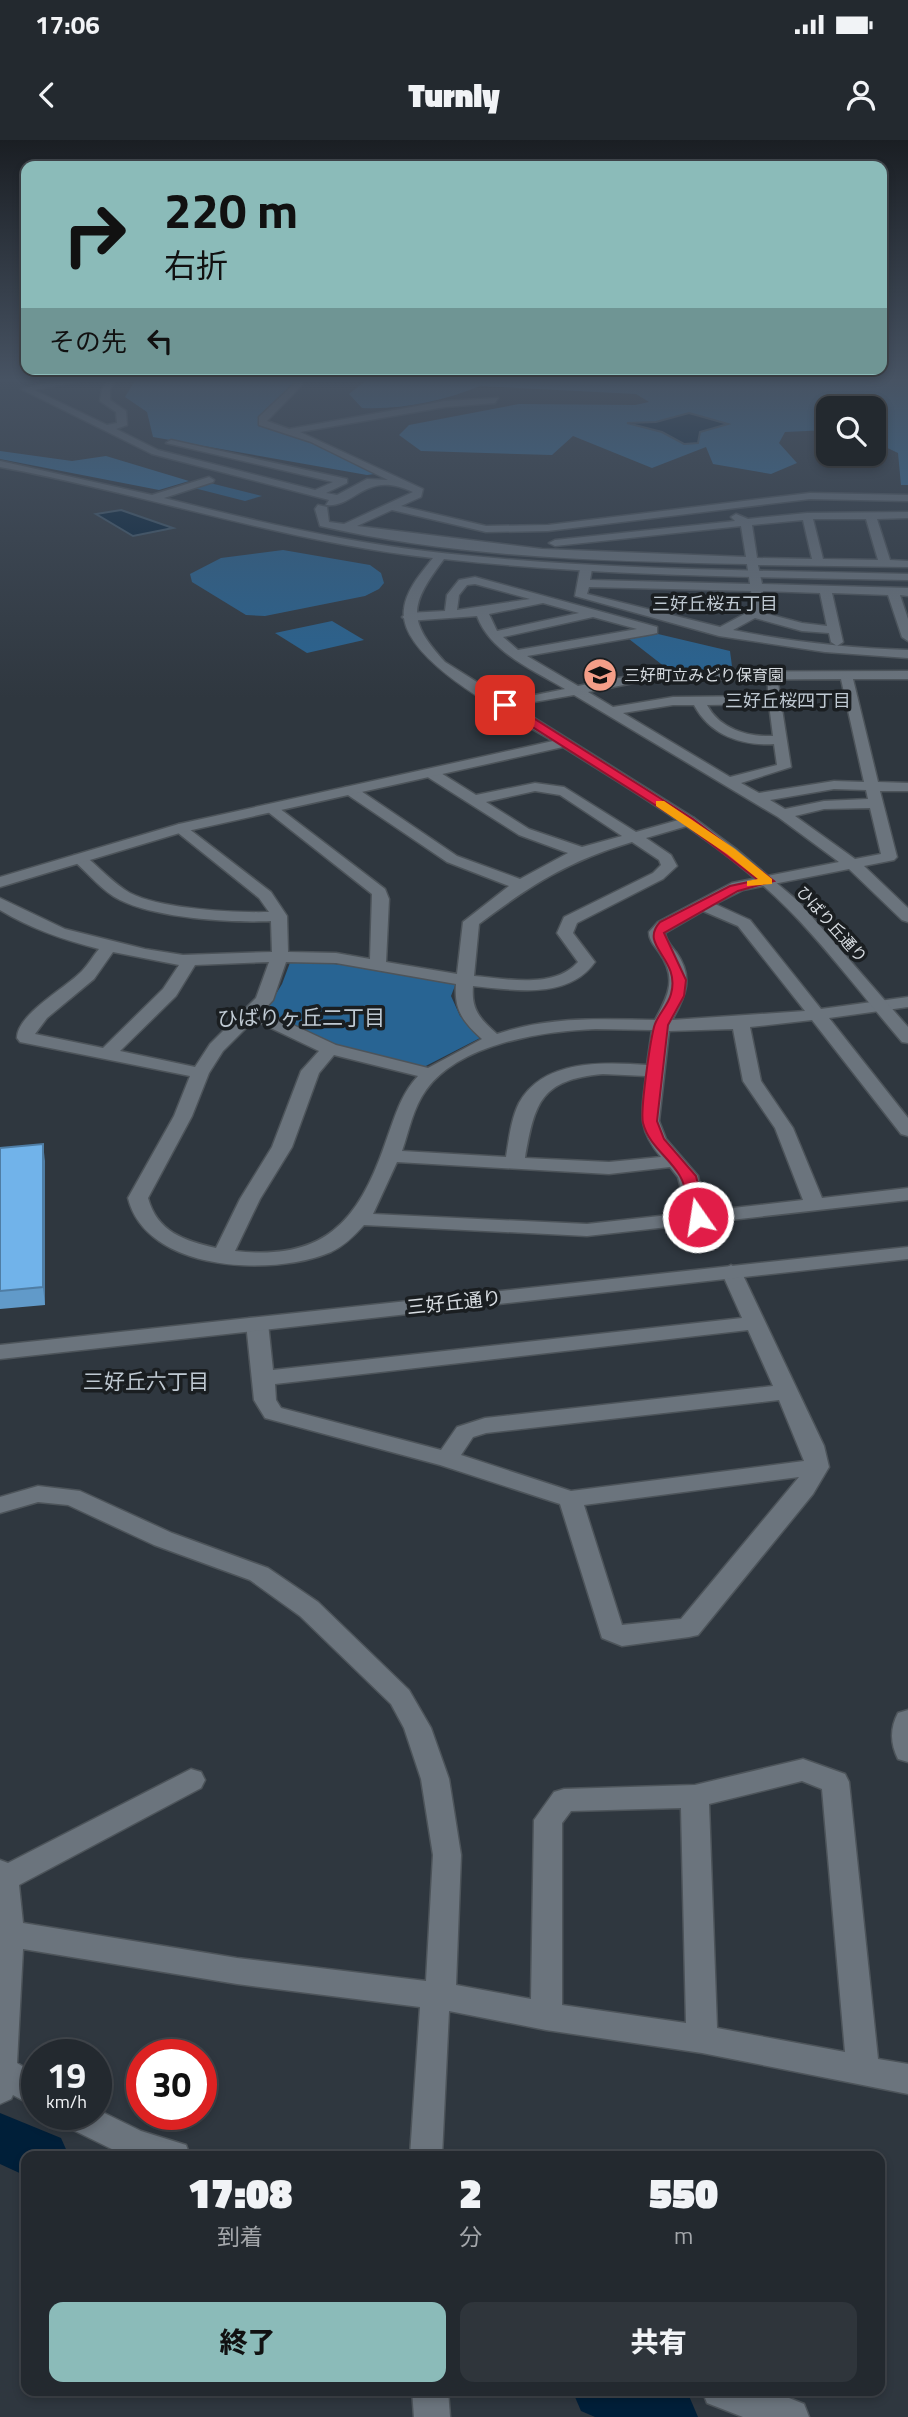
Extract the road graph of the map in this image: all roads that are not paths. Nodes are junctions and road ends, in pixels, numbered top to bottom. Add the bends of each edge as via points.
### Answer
1 (111, 485) edge
2 (193, 485) edge
3 (282, 485) edge
4 (334, 485) edge
5 (363, 485) edge
6 (410, 485) edge
7 (317, 494) junction
8 (156, 497) junction
9 (908, 498) edge
10 (339, 499) junction
11 (297, 501) dead end
12 (322, 507) junction
13 (392, 507) junction
14 (717, 507) junction
15 (870, 514) junction
16 (908, 515) edge
17 (807, 516) junction
18 (746, 522) junction
19 (344, 527) junction
20 (619, 536) junction
21 (322, 539) junction
22 (685, 544) junction
23 (543, 552) junction
24 (440, 557) junction
25 (623, 557) junction
26 (753, 561) junction
27 (818, 562) junction
28 (885, 564) junction
29 (908, 564) edge
30 (586, 569) junction
31 (756, 574) junction
32 (908, 577) edge
33 (583, 583) junction
34 (689, 587) junction
35 (758, 588) junction
36 (825, 590) junction
37 (893, 591) junction
38 (908, 592) edge
39 (545, 600) junction
40 (482, 612) junction
41 (596, 613) junction
42 (450, 615) junction
43 (654, 615) junction
44 (756, 615) junction
45 (408, 617) junction
46 (834, 629) junction
47 (719, 632) junction
48 (494, 635) junction
49 (908, 637) edge
50 (840, 651) junction
51 (516, 654) junction
52 (908, 654) edge
53 (772, 675) junction
54 (846, 675) junction
55 (908, 676) edge
56 (575, 689) junction
57 (699, 699) junction
58 (775, 700) junction
59 (505, 705) junction
60 (612, 711) junction
61 (780, 740) junction
62 (564, 743) junction
63 (431, 773) junction
64 (730, 781) junction
65 (872, 785) junction
66 (908, 787) edge
67 (350, 790) junction
68 (757, 798) junction
69 (474, 800) junction
70 (876, 803) junction
71 (270, 808) junction
72 (783, 814) junction
73 (689, 821) junction
74 (179, 828) junction
75 (634, 836) junction
76 (581, 852) junction
77 (79, 859) junction
78 (855, 866) junction
79 (768, 881) junction
80 (0, 882) edge
81 (521, 886) junction
82 (908, 891) edge
83 (888, 896) junction
84 (0, 903) edge
85 (703, 905) junction
86 (279, 916) junction
87 (908, 917) edge
88 (110, 945) junction
89 (280, 956) junction
90 (190, 960) junction
91 (378, 964) junction
92 (465, 982) junction
93 (908, 1002) edge
94 (880, 1005) junction
95 (252, 1013) junction
96 (817, 1013) junction
97 (740, 1024) junction
98 (661, 1025) junction
99 (908, 1038) edge
100 (494, 1040) junction
101 (330, 1049) junction
102 (104, 1056) junction
103 (654, 1071) junction
104 (200, 1073) junction
105 (431, 1074) junction
106 (908, 1129) edge
107 (390, 1156) junction
108 (675, 1161) junction
109 (514, 1163) junction
110 (908, 1194) edge
111 (816, 1203) junction
112 (698, 1217) junction
113 (359, 1219) junction
114 (908, 1253) edge
115 (223, 1255) junction
116 (731, 1271) junction
117 (257, 1323) junction
118 (754, 1323) junction
119 (0, 1352) edge
120 (265, 1378) junction
121 (786, 1392) junction
122 (447, 1459) junction
123 (817, 1467) junction
124 (570, 1499) junction
125 (0, 1505) edge
126 (908, 1720) edge
127 (908, 1751) edge
128 (191, 1780) dead end
129 (695, 1796) junction
130 (2, 1875) edge
131 (9, 1934) junction
132 (440, 1996) junction
133 (546, 2016) junction
134 (702, 2039) junction
135 (1, 2067) edge
136 (863, 2071) junction
137 (908, 2079) edge
138 (21, 2081) edge
139 (107, 2130) edge
140 (158, 2151) edge
141 (426, 2151) edge
142 (430, 2396) edge
143 (736, 2396) edge
144 (432, 2417) edge
145 (791, 2417) edge

1 - 8 street
2 - 8 street
3 - 7 street
4 - 7 street
5 - 10 street
6 - 13 street via 419,491 417,495
7 - 10 street
8 - 21 street
9 - 14 street via 810,496
10 - 12 street
11 - 12 street
12 - 19 street via 323,523
13 - 14 street via 507,530
13 - 19 street
14 - 18 street
15 - 16 street
15 - 17 street
15 - 28 street
17 - 18 street
17 - 27 street
18 - 22 street
18 - 26 street
19 - 21 street
19 - 23 street via 425,541
20 - 22 street
20 - 23 street via 542,544
20 - 25 street
21 - 24 street
22 - 25 street
22 - 26 street
23 - 25 street
24 - 30 street
24 - 45 street via 413,593
26 - 27 street
26 - 31 street
27 - 28 street
28 - 29 street
30 - 31 street
30 - 33 street
31 - 32 street
31 - 35 street
33 - 34 street
33 - 43 street via 581,596
34 - 35 street
34 - 43 street via 681,602
35 - 36 street
35 - 44 street via 760,611
36 - 37 street
36 - 46 street
37 - 38 street
37 - 49 street
39 - 40 street
39 - 41 street
39 - 42 street via 468,580 453,595
40 - 42 street
40 - 48 street
41 - 48 street
41 - 51 street via 653,630
42 - 45 street
43 - 47 street
44 - 46 street via 802,627
44 - 47 street
45 - 59 street, ひばり丘通り via 410,629 441,665
46 - 50 street
47 - 50 street
48 - 51 street
50 - 52 street
51 - 56 street
53 - 54 street
53 - 56 street via 668,675
53 - 58 street
54 - 55 street
54 - 65 street
56 - 59 street
56 - 60 street
57 - 58 street
57 - 60 street
57 - 61 street via 711,720 742,738
58 - 61 street
59 - 62 street, ひばり丘通り
60 - 64 street
61 - 64 street via 784,767
62 - 63 street
62 - 73 street, ひばり丘通り
63 - 67 street
63 - 69 street
64 - 68 street
65 - 66 street
65 - 68 street via 820,786
65 - 70 street
67 - 71 street
67 - 81 street via 453,859
68 - 72 street
69 - 75 street via 531,787 554,788
69 - 76 street via 524,832
70 - 72 street via 824,805
70 - 78 street via 889,857
71 - 74 street
71 - 91 street via 379,892
72 - 78 street
73 - 75 street
73 - 79 street, ひばり丘通り
74 - 77 street
74 - 86 street via 265,895
75 - 76 street
75 - 92 street via 666,858 669,866 658,876 570,920 565,933 587,962 582,973 567,980 533,984
76 - 81 street
77 - 80 street
77 - 86 street via 123,896 139,902 225,918
78 - 79 street
78 - 83 street
79 - 85 street via 738,886
79 - 94 street, ひばり丘通り
81 - 92 street via 471,922
82 - 83 street
83 - 87 street
84 - 88 street via 25,920
85 - 96 street via 744,923
85 - 98 street via 657,932 680,980
86 - 89 street
88 - 90 street
88 - 102 street via 88,975 41,1014 24,1035
89 - 90 street
89 - 91 street
89 - 95 street via 270,990
90 - 102 street via 170,992
91 - 92 street
92 - 100 street via 466,1013
93 - 94 street
94 - 96 street
94 - 99 street, ひばり丘通り
95 - 101 street
95 - 104 street via 216,1048
96 - 97 street
96 - 106 street
97 - 98 street
97 - 111 street via 752,1081 784,1128
98 - 100 street via 573,1023
98 - 103 street
100 - 105 street
101 - 105 street
101 - 115 street via 310,1071 282,1147
102 - 104 street
103 - 108 street via 650,1121 657,1140
103 - 109 street via 604,1068 546,1084 528,1102
104 - 115 street via 183,1116 138,1198 146,1222 158,1234
105 - 107 street via 411,1099
107 - 109 street
107 - 113 street
108 - 109 street via 627,1168
108 - 112 street via 688,1176
110 - 111 street
111 - 112 street
112 - 113 street via 587,1230
113 - 115 street via 337,1239 306,1253 258,1259
114 - 116 street, 三好丘通り
116 - 117 street, 三好丘通り
116 - 118 street
117 - 119 street, 三好丘通り
117 - 120 street
118 - 120 street
118 - 121 street
120 - 122 street via 265,1400 273,1413
121 - 122 street via 485,1426 465,1432
121 - 123 street
122 - 124 street
123 - 124 street
123 - 124 street via 805,1488 689,1628 622,1636 611,1631
125 - 132 street via 38,1494 72,1497 163,1539 260,1574 309,1609 400,1697 435,1779 447,1855
126 - 127 street
128 - 130 street
129 - 133 street via 564,1800 548,1820
129 - 134 street
129 - 136 street via 803,1770 835,1782
130 - 131 street
131 - 132 street via 237,1971
131 - 135 street
132 - 133 street
132 - 141 street via 433,2014
133 - 134 street
134 - 136 street
135 - 138 street
136 - 137 street
139 - 140 street
142 - 144 street
143 - 145 street

